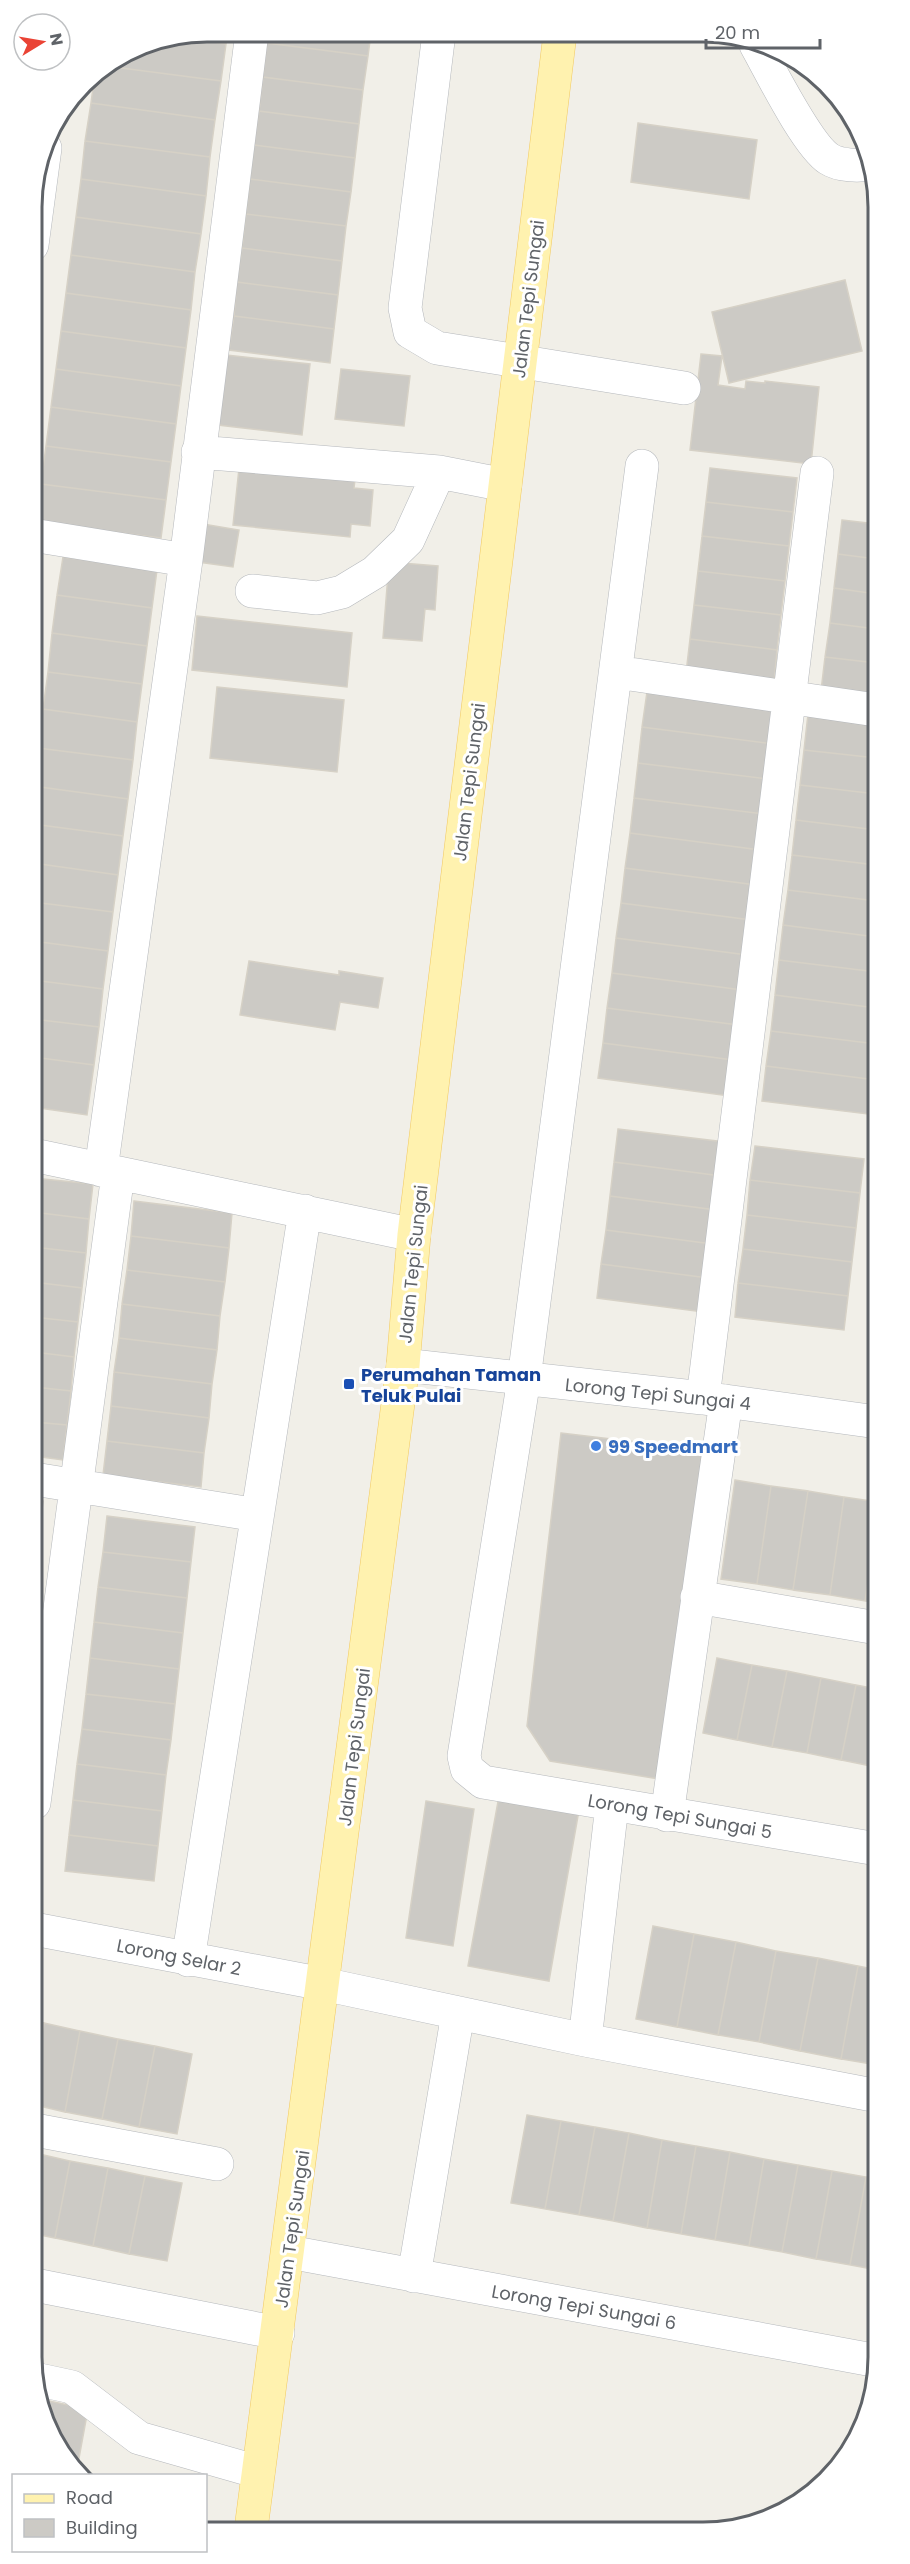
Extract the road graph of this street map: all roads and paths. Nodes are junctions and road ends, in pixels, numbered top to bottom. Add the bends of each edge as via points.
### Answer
1 (251, 42) edge
2 (438, 42) edge
3 (559, 42) edge
4 (760, 53) edge
5 (862, 165) edge
6 (520, 359) junction
7 (684, 388) dead end
8 (198, 452) junction
9 (642, 466) dead end
10 (439, 472) junction
11 (817, 473) dead end
12 (505, 485) junction
13 (42, 537) edge
14 (186, 560) junction
15 (252, 591) dead end
16 (616, 672) junction
17 (791, 699) junction
18 (868, 709) edge
19 (42, 1157) edge
20 (109, 1172) junction
21 (305, 1211) junction
22 (414, 1235) junction
23 (403, 1365) junction
24 (524, 1379) junction
25 (714, 1399) junction
26 (868, 1420) edge
27 (42, 1480) edge
28 (77, 1486) junction
29 (257, 1515) junction
30 (697, 1597) junction
31 (868, 1626) edge
32 (42, 1744) edge
33 (612, 1805) junction
34 (667, 1815) junction
35 (868, 1848) edge
36 (42, 1931) edge
37 (188, 1960) junction
38 (323, 1984) junction
39 (458, 2013) junction
40 (585, 2040) junction
41 (868, 2094) edge
42 (42, 2131) edge
43 (217, 2164) dead end
44 (289, 2252) junction
45 (414, 2276) junction
46 (42, 2286) edge
47 (278, 2333) junction
48 (868, 2359) edge
49 (44, 2381) edge
50 (258, 2472) junction
51 (252, 2522) edge

1 - 8 street
2 - 6 street via 405,308 410,332 437,348
3 - 6 main road, Jalan Tepi Sungai
4 - 5 street via 806,132 830,159
6 - 7 street
6 - 12 main road, Jalan Tepi Sungai
8 - 10 street
8 - 14 street
9 - 16 street
10 - 12 street
10 - 15 street via 408,540 375,572 342,592 317,598
11 - 17 street
12 - 22 main road, Jalan Tepi Sungai
13 - 14 street
14 - 20 street
16 - 17 street
16 - 24 street
17 - 18 street
17 - 25 street
19 - 20 street
20 - 21 street
20 - 28 street
21 - 22 street
21 - 29 street
22 - 23 main road, Jalan Tepi Sungai
23 - 24 street, Lorong Tepi Sungai 4
23 - 38 main road, Jalan Tepi Sungai
24 - 25 street, Lorong Tepi Sungai 4
24 - 33 street, Lorong Tepi Sungai 5 via 464,1756 467,1769 483,1782
25 - 26 street, Lorong Tepi Sungai 4
25 - 30 street
27 - 28 street
28 - 29 street
28 - 32 street
29 - 37 street
30 - 31 street
30 - 34 street
33 - 34 street, Lorong Tepi Sungai 5
33 - 40 street
34 - 35 street, Lorong Tepi Sungai 5
36 - 37 street, Lorong Selar 2
37 - 38 street, Lorong Selar 2
38 - 39 street, Lorong Selar 2
38 - 44 main road, Jalan Tepi Sungai
39 - 40 street, Lorong Selar 2
39 - 45 street
40 - 41 street, Lorong Selar 2
42 - 43 street
44 - 45 street, Lorong Tepi Sungai 6
44 - 47 main road, Jalan Tepi Sungai
45 - 48 street, Lorong Tepi Sungai 6
46 - 47 street
47 - 50 main road, Jalan Tepi Sungai
49 - 50 street via 72,2387 139,2438
50 - 51 main road, Jalan Tepi Sungai

